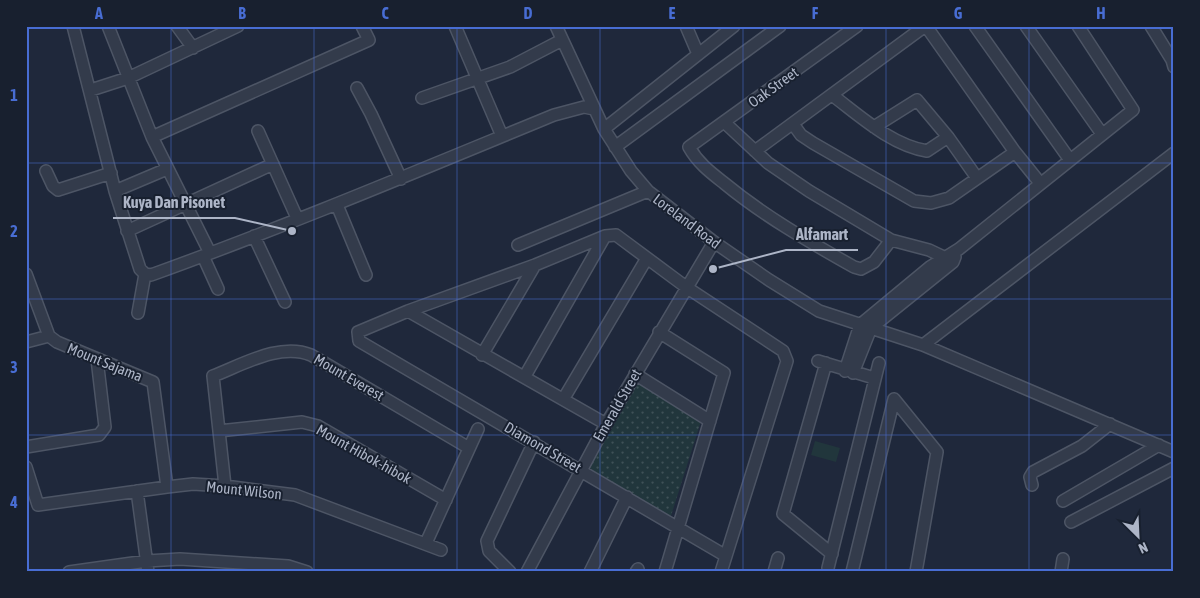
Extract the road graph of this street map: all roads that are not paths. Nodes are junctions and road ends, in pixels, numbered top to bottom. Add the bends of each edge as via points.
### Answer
1 (73, 26) edge
2 (108, 26) edge
3 (177, 26) edge
4 (238, 26) edge
5 (362, 26) edge
6 (455, 26) edge
7 (556, 26) edge
8 (686, 26) edge
9 (734, 26) edge
10 (780, 26) edge
11 (857, 26) edge
12 (925, 26) edge
13 (976, 26) edge
14 (1026, 26) edge
15 (1078, 26) edge
16 (1151, 26) edge
17 (562, 40) junction
18 (193, 48) junction
19 (698, 54) junction
20 (1174, 67) edge
21 (128, 78) junction
22 (476, 80) junction
23 (357, 88) dead end
24 (91, 90) junction
25 (832, 95) junction
26 (422, 98) dead end
27 (594, 109) junction
28 (724, 122) junction
29 (793, 124) junction
30 (874, 128) junction
31 (604, 129) junction
32 (258, 131) dead end
33 (1102, 134) junction
34 (502, 136) junction
35 (152, 137) junction
36 (948, 137) junction
37 (615, 147) junction
38 (755, 151) junction
39 (1015, 152) junction
40 (1174, 153) edge
41 (1070, 160) junction
42 (273, 164) junction
43 (167, 169) junction
44 (46, 171) dead end
45 (111, 173) junction
46 (977, 178) junction
47 (401, 179) junction
48 (1040, 183) junction
49 (116, 191) junction
50 (648, 192) junction
51 (185, 204) junction
52 (338, 205) junction
53 (298, 218) junction
54 (127, 231) junction
55 (254, 236) junction
56 (605, 236) junction
57 (892, 240) junction
58 (714, 242) junction
59 (518, 246) dead end
60 (206, 254) junction
61 (647, 258) junction
62 (949, 260) junction
63 (535, 265) junction
64 (26, 274) edge
65 (145, 274) junction
66 (366, 275) dead end
67 (686, 287) junction
68 (218, 288) dead end
69 (285, 302) dead end
70 (408, 311) junction
71 (138, 313) dead end
72 (865, 326) junction
73 (659, 332) junction
74 (49, 336) junction
75 (26, 342) edge
76 (923, 345) junction
77 (482, 355) junction
78 (97, 359) junction
79 (879, 363) dead end
80 (849, 372) junction
81 (636, 374) junction
82 (525, 376) junction
83 (874, 378) junction
84 (564, 398) junction
85 (710, 421) junction
86 (606, 424) junction
87 (1110, 424) junction
88 (478, 429) dead end
89 (219, 431) junction
90 (534, 442) junction
91 (1159, 445) junction
92 (26, 447) edge
93 (469, 448) junction
94 (1174, 452) edge
95 (26, 467) edge
96 (1174, 468) edge
97 (581, 470) junction
98 (1032, 485) dead end
99 (225, 486) junction
100 (167, 487) junction
101 (137, 491) junction
102 (627, 497) junction
103 (446, 500) junction
104 (1063, 501) dead end
105 (1072, 522) dead end
106 (678, 528) junction
107 (426, 543) junction
108 (441, 550) dead end
109 (832, 554) junction
110 (726, 556) junction
111 (778, 558) dead end
112 (1063, 559) dead end
113 (213, 560) junction
114 (148, 566) edge
115 (828, 568) dead end
116 (69, 572) edge
117 (213, 572) edge
118 (307, 572) edge
119 (510, 572) edge
120 (527, 572) edge
121 (590, 572) edge
122 (665, 572) edge
123 (721, 572) edge
124 (774, 572) edge
125 (852, 572) edge
126 (916, 572) edge
127 (1061, 572) edge

1 - 24 street
2 - 21 street
3 - 18 street
4 - 18 street
5 - 35 street via 369,40
6 - 22 street
7 - 17 street, Loreland Road
8 - 19 street
9 - 19 street
10 - 37 street
11 - 28 street, Oak Street
12 - 25 street
12 - 39 street
13 - 41 street
14 - 33 street
15 - 33 street via 1134,110
16 - 20 street
17 - 22 street via 510,68
17 - 27 street, Loreland Road
18 - 21 street
19 - 31 street
21 - 24 street
21 - 35 street
22 - 26 street
22 - 34 street
23 - 47 street
24 - 45 street
25 - 29 street
25 - 30 street
27 - 31 street, Loreland Road
27 - 34 street via 584,107 554,115
28 - 38 street
28 - 57 street, Oak Street via 689,147 696,160 741,198 854,267 862,269 874,262
29 - 38 street
29 - 46 street via 813,143 895,193 914,201 932,203 949,198
30 - 36 street via 927,151
30 - 36 street via 917,100
31 - 37 street, Loreland Road
32 - 42 street
33 - 41 street
34 - 47 street
35 - 43 street
36 - 46 street
37 - 50 street, Loreland Road
38 - 57 street via 809,191
39 - 46 street
39 - 48 street
40 - 76 street
41 - 48 street
42 - 51 street
42 - 53 street
43 - 49 street
43 - 51 street
44 - 45 street via 58,190
45 - 49 street
47 - 52 street
48 - 62 street
49 - 54 street
50 - 58 street, Loreland Road
50 - 59 street
51 - 54 street
51 - 60 street
52 - 53 street
52 - 66 street
53 - 55 street
54 - 65 street via 140,269
55 - 60 street
55 - 69 street
56 - 61 street via 616,235
56 - 63 street
56 - 82 street
57 - 62 street via 929,250
58 - 67 street, Emerald Street
58 - 72 street, Loreland Road via 820,310
60 - 65 street via 151,275
60 - 68 street
61 - 67 street
61 - 84 street
62 - 72 street via 930,267
63 - 70 street
63 - 77 street
64 - 74 street, Mount Sajama
65 - 71 street
67 - 73 street, Emerald Street
67 - 110 street via 787,356
70 - 77 street
70 - 90 street, Diamond Street via 361,329 357,336 359,341
72 - 76 street, Loreland Road
72 - 80 street
73 - 81 street, Emerald Street
73 - 85 street via 724,373
74 - 75 street
74 - 78 street, Mount Sajama
76 - 87 street, Loreland Road
77 - 82 street
78 - 92 street via 103,432
78 - 100 street, Mount Sajama via 154,382
79 - 83 street
80 - 83 street
80 - 109 street via 822,362 783,514
81 - 85 street
81 - 86 street, Emerald Street
82 - 84 street
83 - 109 street
84 - 86 street
85 - 106 street
86 - 97 street, Emerald Street
87 - 91 street, Loreland Road
87 - 98 street via 1082,446 1033,472 1030,477
88 - 93 street
89 - 93 street, Mount Everest via 213,376 263,356 299,350 311,354
89 - 99 street, Mount Everest
89 - 103 street, Mount Hibok-hibok via 302,422 318,426
90 - 97 street, Diamond Street
90 - 119 street via 487,541 489,551
91 - 94 street, Loreland Road
91 - 104 street
93 - 103 street
95 - 101 street, Mount Wilson via 38,505
96 - 105 street
97 - 102 street, Diamond Street
97 - 120 street, Emerald Street
99 - 100 street, Mount Wilson via 193,484
99 - 107 street, Mount Wilson via 295,495
100 - 101 street, Mount Wilson
101 - 114 street
102 - 106 street, Diamond Street
102 - 121 street
103 - 107 street
106 - 110 street, Diamond Street
106 - 122 street
107 - 108 street, Mount Wilson
109 - 115 street
110 - 123 street
111 - 124 street
112 - 127 street
113 - 114 street
113 - 117 street
113 - 118 street via 288,566
114 - 116 street
125 - 126 street via 894,399 937,452

